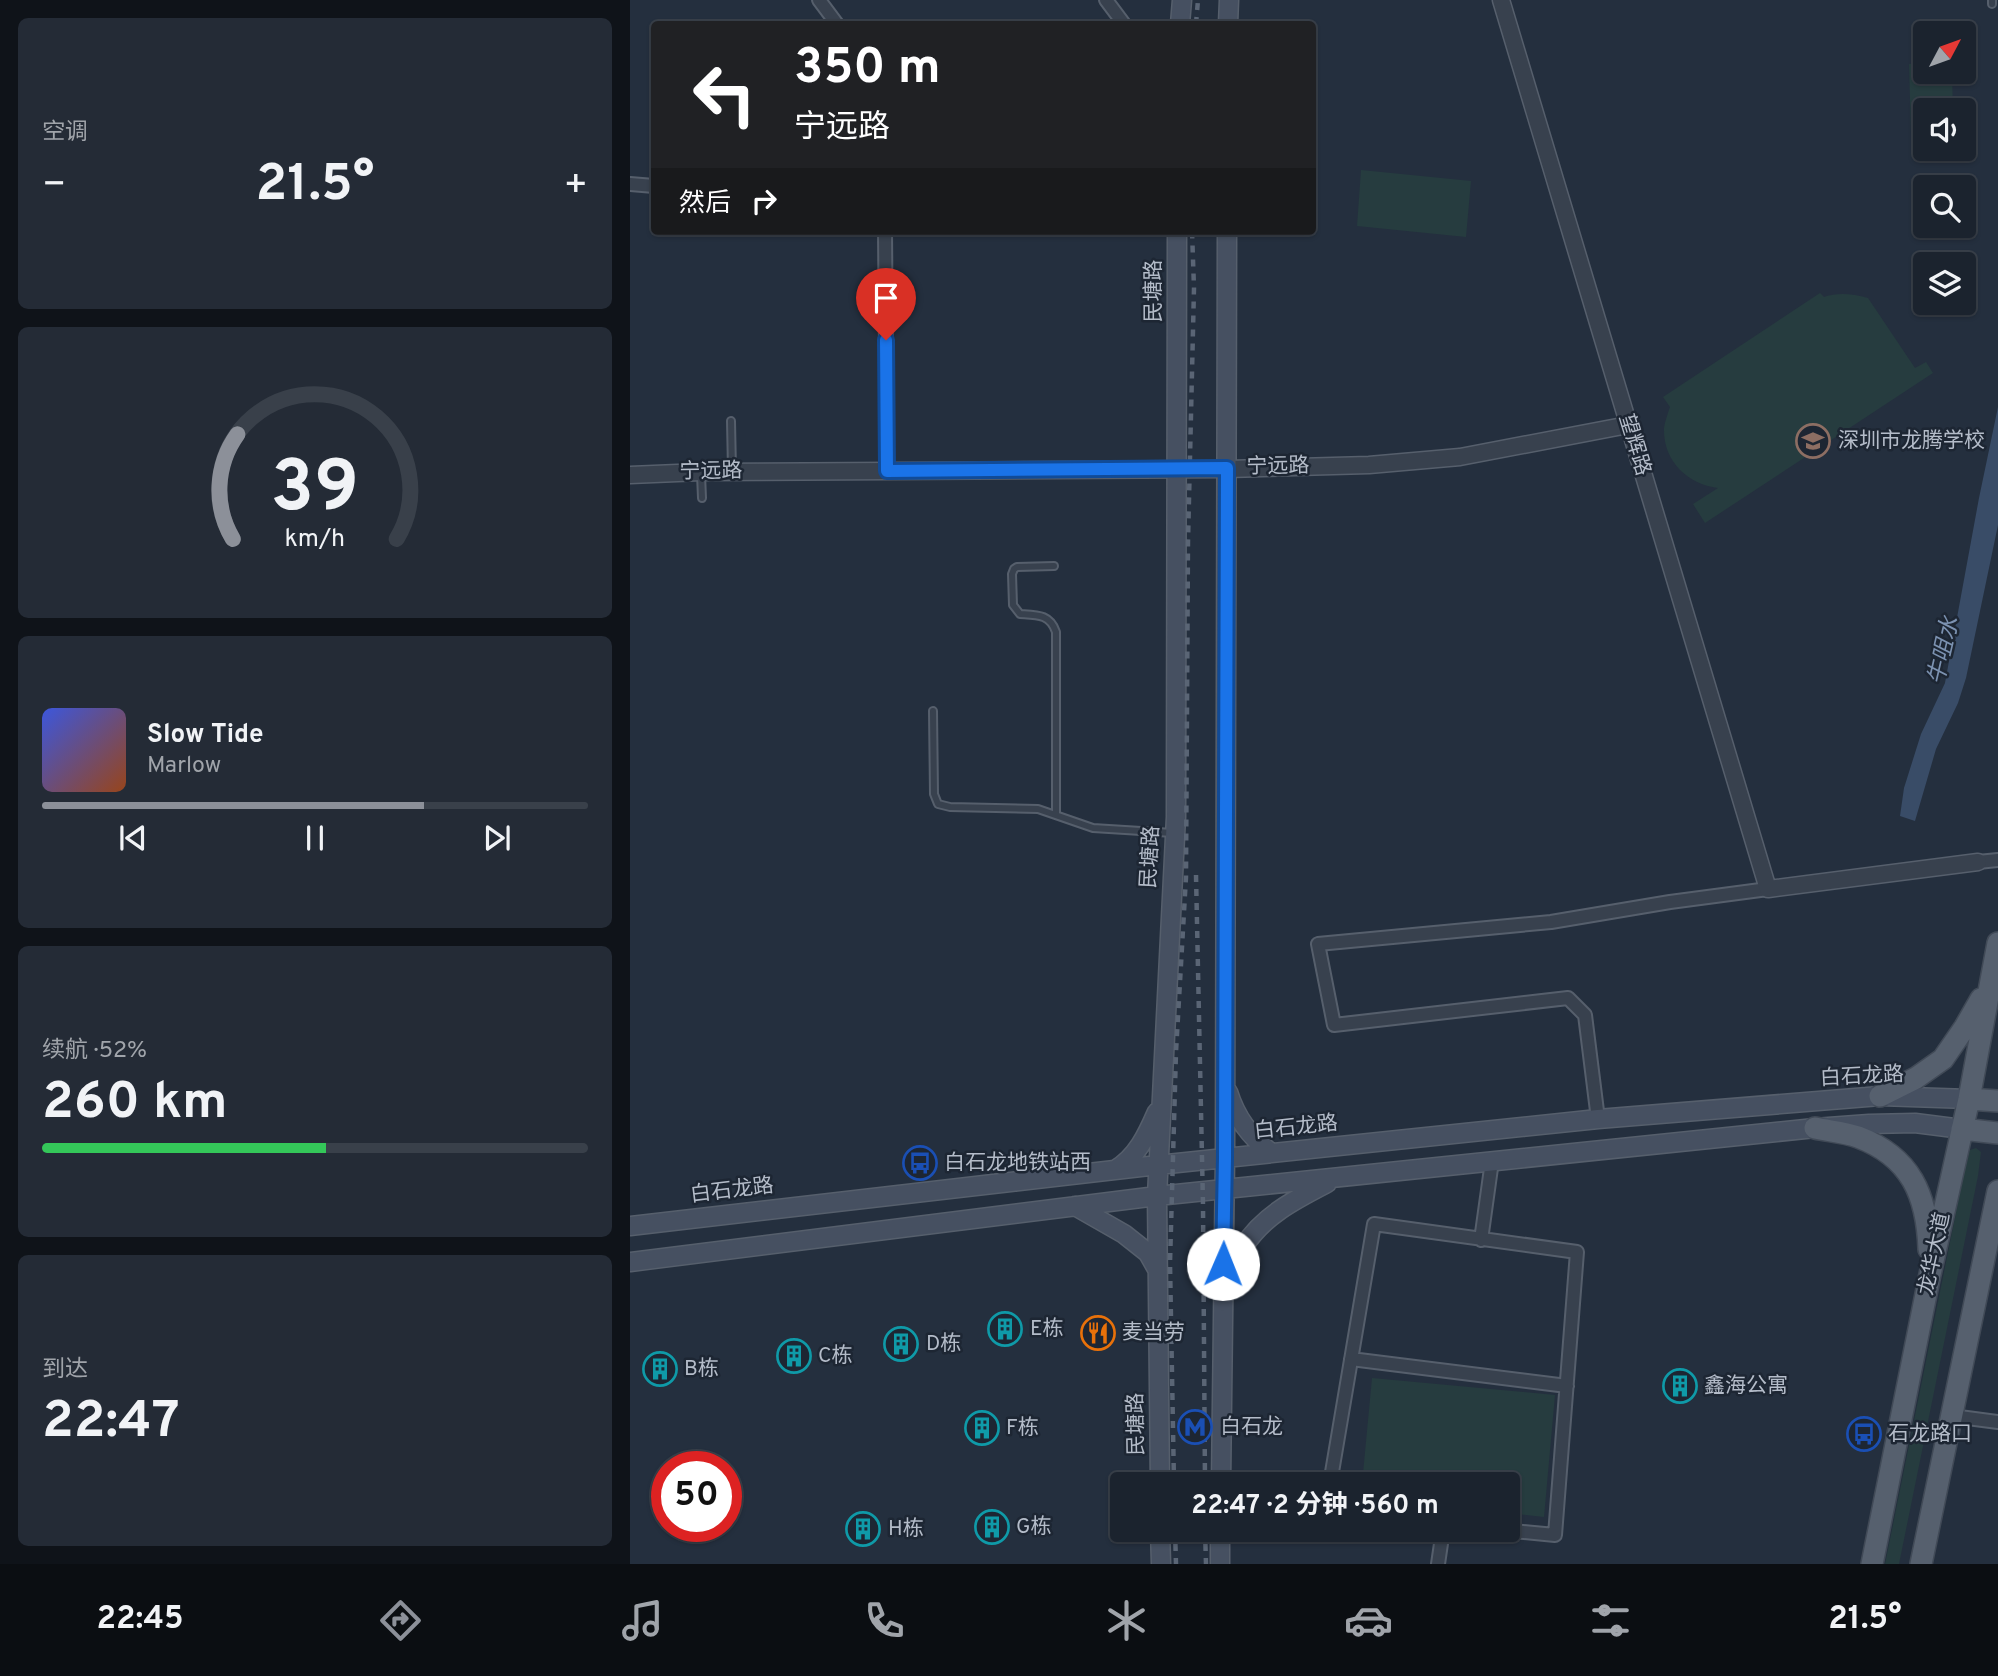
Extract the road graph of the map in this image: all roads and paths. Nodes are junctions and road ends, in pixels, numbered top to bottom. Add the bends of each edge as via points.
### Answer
1 (819, 0) edge
2 (1106, 0) edge
3 (1182, 0) edge
4 (1229, 0) edge
5 (1501, 0) edge
6 (835, 21) edge
7 (1122, 21) edge
8 (1180, 21) edge
9 (1228, 21) edge
10 (630, 184) edge
11 (651, 186) edge
12 (885, 235) edge
13 (1177, 235) edge
14 (1227, 235) edge
15 (731, 421) dead end
16 (1628, 425) junction
17 (1227, 468) junction
18 (1176, 469) junction
19 (887, 471) junction
20 (701, 472) junction
21 (732, 472) junction
22 (630, 475) edge
23 (702, 498) dead end
24 (1054, 566) dead end
25 (933, 711) dead end
26 (1056, 815) junction
27 (1175, 833) junction
28 (1998, 860) edge
29 (1979, 862) joint
30 (1768, 889) junction
31 (1998, 943) edge
32 (1994, 965) junction
33 (1225, 1080) junction
34 (1880, 1096) junction
35 (1969, 1099) junction
36 (1998, 1101) edge
37 (1161, 1102) junction
38 (1598, 1119) junction
39 (1815, 1128) junction
40 (1962, 1129) junction
41 (1998, 1133) edge
42 (1271, 1153) junction
43 (1225, 1158) junction
44 (1492, 1161) junction
45 (1158, 1165) junction
46 (1114, 1170) junction
47 (1337, 1177) junction
48 (1223, 1189) junction
49 (1998, 1191) edge
50 (1157, 1196) junction
51 (1075, 1206) junction
52 (630, 1226) edge
53 (1998, 1228) edge
54 (1481, 1240) junction
55 (1984, 1257) junction
56 (630, 1262) edge
57 (1158, 1270) junction
58 (1929, 1279) junction
59 (1222, 1289) junction
60 (1351, 1359) junction
61 (1567, 1386) junction
62 (1952, 1416) junction
63 (1998, 1422) edge
64 (1160, 1472) edge
65 (1221, 1472) edge
66 (1332, 1472) edge
67 (1520, 1532) edge
68 (1160, 1542) edge
69 (1220, 1542) edge
70 (1441, 1542) edge
71 (1161, 1564) edge
72 (1220, 1564) edge
73 (1438, 1564) edge
74 (1872, 1564) edge
75 (1921, 1564) edge

1 - 6 street
2 - 7 street
3 - 8 main road
4 - 9 main road
5 - 16 street, 望辉路
10 - 11 street
12 - 19 street
13 - 18 main road, 民塘路
14 - 17 main road
15 - 21 lane
16 - 17 street, 宁远路 via 1460,457 1369,465
16 - 30 street, 望辉路
17 - 18 street, 宁远路
17 - 33 main road
18 - 19 street, 宁远路
18 - 27 main road, 民塘路
19 - 21 street, 宁远路
20 - 21 street, 宁远路
20 - 22 street, 宁远路
20 - 23 lane
24 - 26 lane via 1017,567 1012,575 1017,611 1045,617 1056,632
25 - 26 lane via 938,804 1038,809
26 - 27 lane via 1093,828
27 - 37 main road, 民塘路
28 - 29 street
29 - 30 street
30 - 38 street via 1551,922 1318,944 1334,1025 1568,998 1585,1015
31 - 32 main road, 龙华大道
32 - 34 main road via 1978,1005 1943,1059
32 - 35 main road, 龙华大道
33 - 42 main road via 1245,1128
33 - 43 main road
34 - 35 main road, 白石龙路
34 - 38 main road, 白石龙路
35 - 36 main road
35 - 40 main road, 龙华大道
37 - 45 main road, 民塘路
37 - 46 main road via 1137,1152
38 - 42 main road, 白石龙路
39 - 40 main road via 1915,1123
39 - 44 main road
39 - 58 main road via 1874,1144 1892,1155 1914,1181 1928,1226
40 - 41 main road
40 - 58 main road, 龙华大道
42 - 43 main road, 白石龙路
43 - 45 main road, 白石龙路
43 - 48 main road
44 - 47 main road
44 - 54 street
45 - 46 main road, 白石龙路
45 - 50 main road, 民塘路
46 - 52 main road, 白石龙路
47 - 48 main road
47 - 59 main road via 1284,1206 1261,1225
48 - 50 main road
48 - 59 main road
49 - 55 main road
50 - 51 main road
50 - 57 main road, 民塘路
51 - 56 main road
51 - 57 main road via 1124,1234 1148,1253
53 - 55 main road
54 - 60 street via 1374,1224
54 - 61 street via 1577,1252
55 - 62 main road
57 - 64 main road, 民塘路
58 - 74 main road, 龙华大道
59 - 65 main road
60 - 61 street
60 - 66 street
61 - 67 street via 1555,1535
62 - 63 street
62 - 75 main road
68 - 71 main road
69 - 72 main road
70 - 73 street

